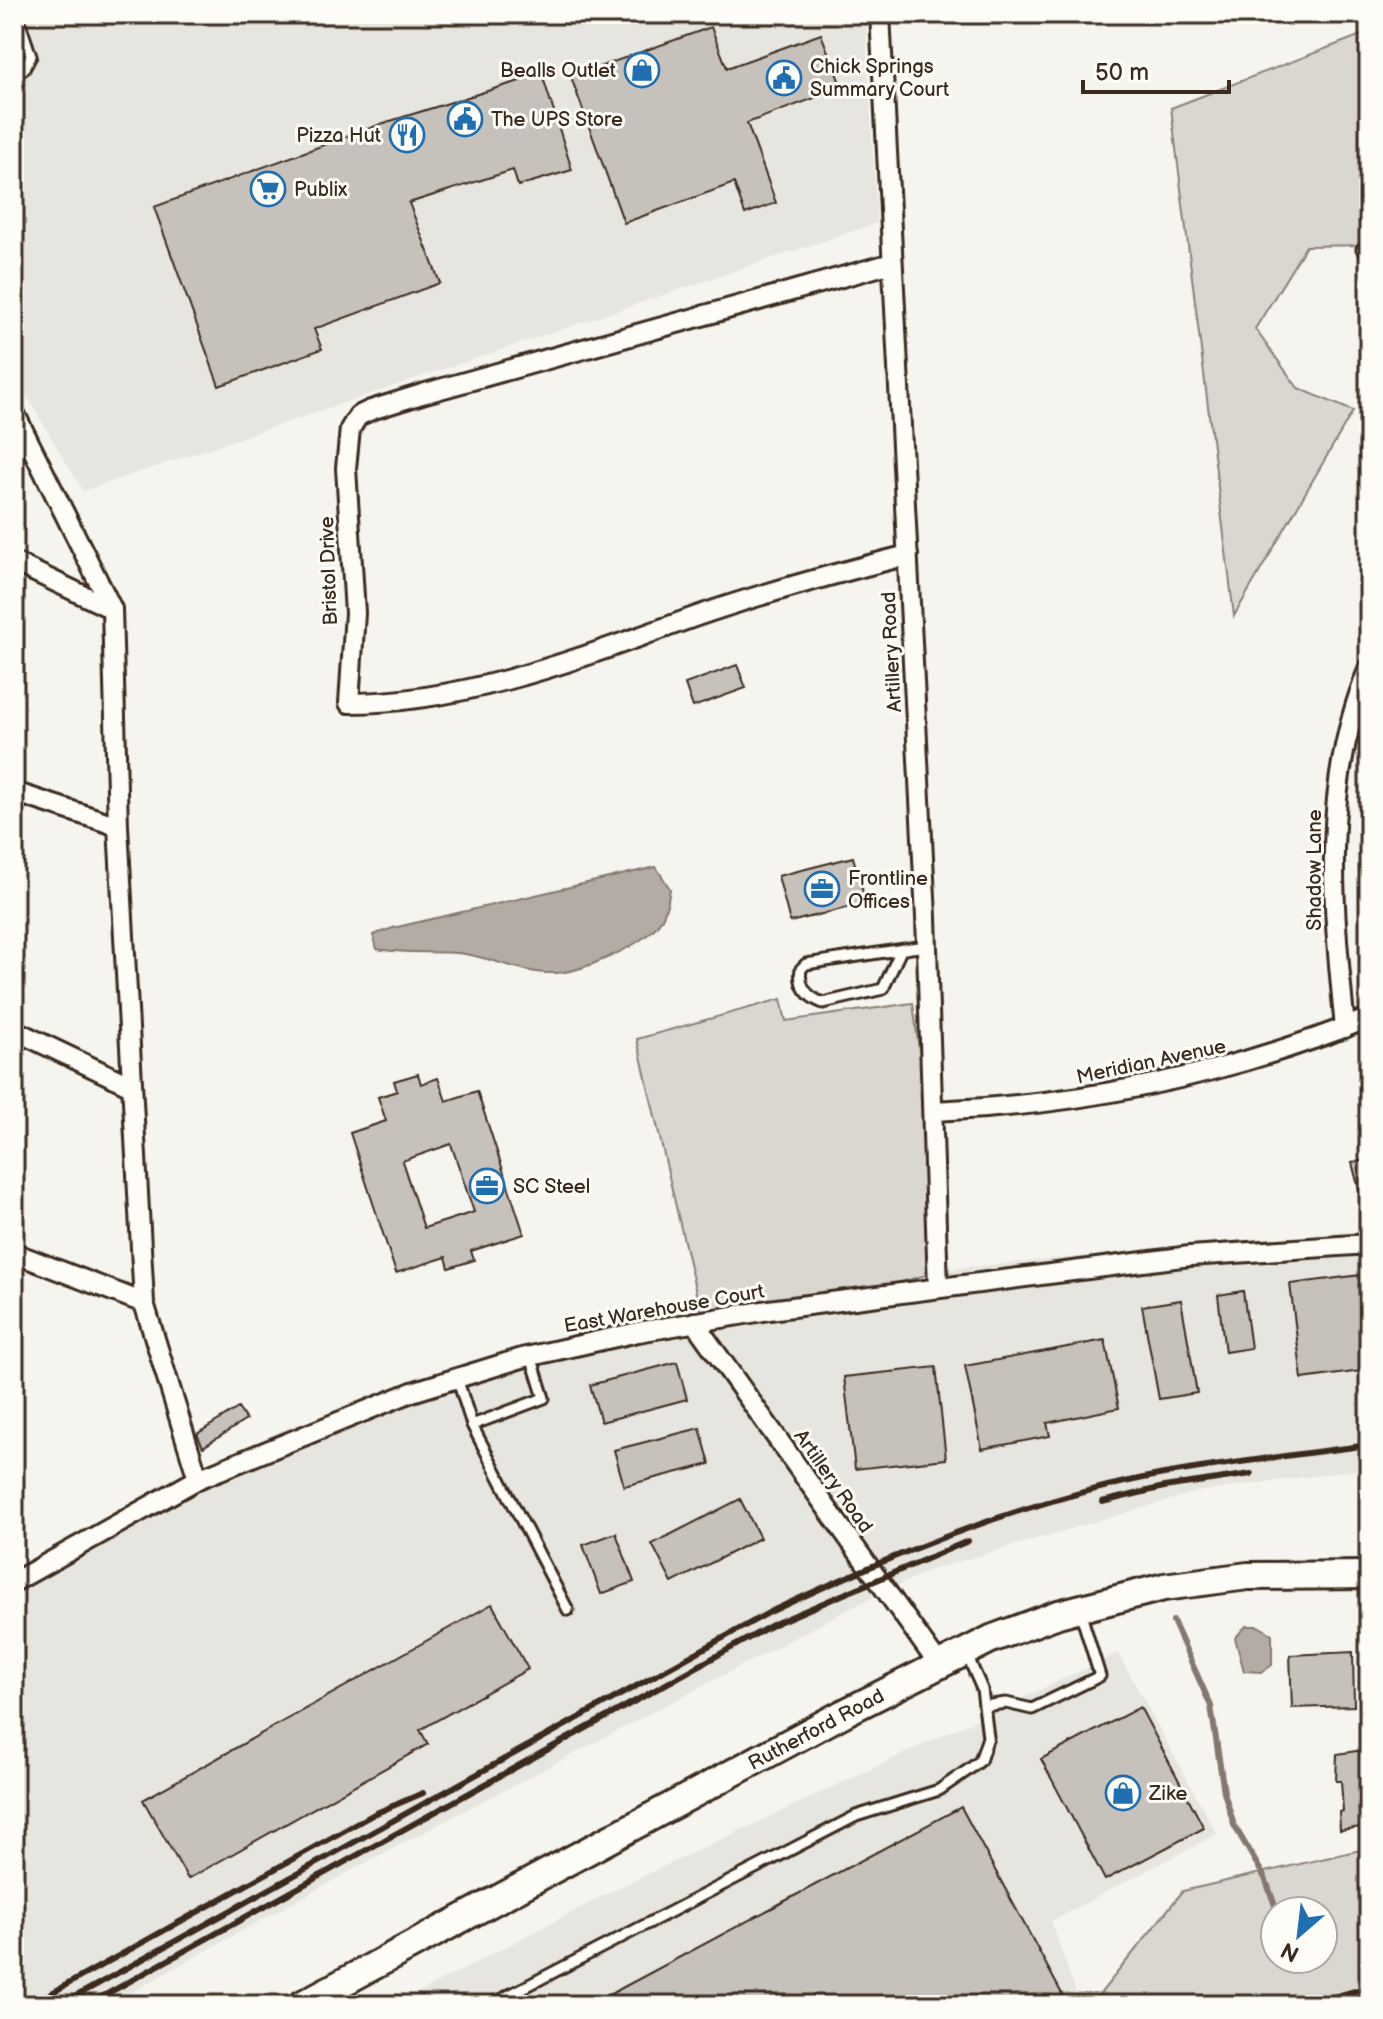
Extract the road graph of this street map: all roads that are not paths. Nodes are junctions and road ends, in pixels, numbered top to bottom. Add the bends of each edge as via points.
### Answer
1 (17, 14) edge
2 (880, 14) edge
3 (14, 74) edge
4 (892, 263) junction
5 (14, 412) edge
6 (908, 555) junction
7 (14, 562) edge
8 (112, 609) junction
9 (1369, 668) edge
10 (14, 792) edge
11 (118, 826) junction
12 (928, 946) junction
13 (901, 950) junction
14 (1369, 1018) edge
15 (1345, 1028) junction
16 (14, 1030) edge
17 (131, 1086) junction
18 (934, 1111) junction
19 (1369, 1244) edge
20 (14, 1253) edge
21 (938, 1288) junction
22 (144, 1303) junction
23 (694, 1322) junction
24 (531, 1356) junction
25 (458, 1381) junction
26 (472, 1425) junction
27 (198, 1479) junction
28 (1369, 1575) edge
29 (14, 1582) edge
30 (1079, 1608) junction
31 (568, 1610) dead end
32 (965, 1652) junction
33 (939, 1665) junction
34 (984, 1706) junction
35 (301, 2005) edge
36 (490, 2005) edge

1 - 3 lane via 31,56
2 - 4 street, Artillery Road
4 - 6 street, Artillery Road
4 - 6 street, Bristol Drive via 358,416 350,429 346,468 355,613 349,703 407,701 523,674 599,653 740,601
5 - 8 street
6 - 12 street, Artillery Road
7 - 8 street
8 - 11 street
9 - 15 street, Shadow Lane via 1351,721 1334,812 1332,899
10 - 11 street
11 - 17 street
12 - 13 lane
12 - 18 street, Artillery Road
13 - 13 lane via 806,964 802,985 823,1003 883,989
14 - 15 street, Meridian Avenue
15 - 18 street, Meridian Avenue via 1256,1061 1162,1085 1060,1102
16 - 17 street
17 - 22 street
18 - 21 street, Artillery Road
19 - 21 street, East Warehouse Court via 1190,1256
20 - 22 street
21 - 23 street, East Warehouse Court
22 - 27 street
23 - 24 street, East Warehouse Court
23 - 33 street, Artillery Road
24 - 25 street, East Warehouse Court via 461,1375
24 - 26 lane via 544,1398
25 - 26 lane
25 - 27 street, East Warehouse Court via 412,1392
26 - 31 lane
27 - 29 street, East Warehouse Court
28 - 30 street, Rutherford Road via 1199,1581
30 - 32 street, Rutherford Road
30 - 34 lane via 1100,1676 1032,1709 1006,1703
32 - 33 street, Rutherford Road
32 - 34 lane
33 - 35 street, Rutherford Road
34 - 36 lane via 988,1737 980,1761 939,1790 856,1816

